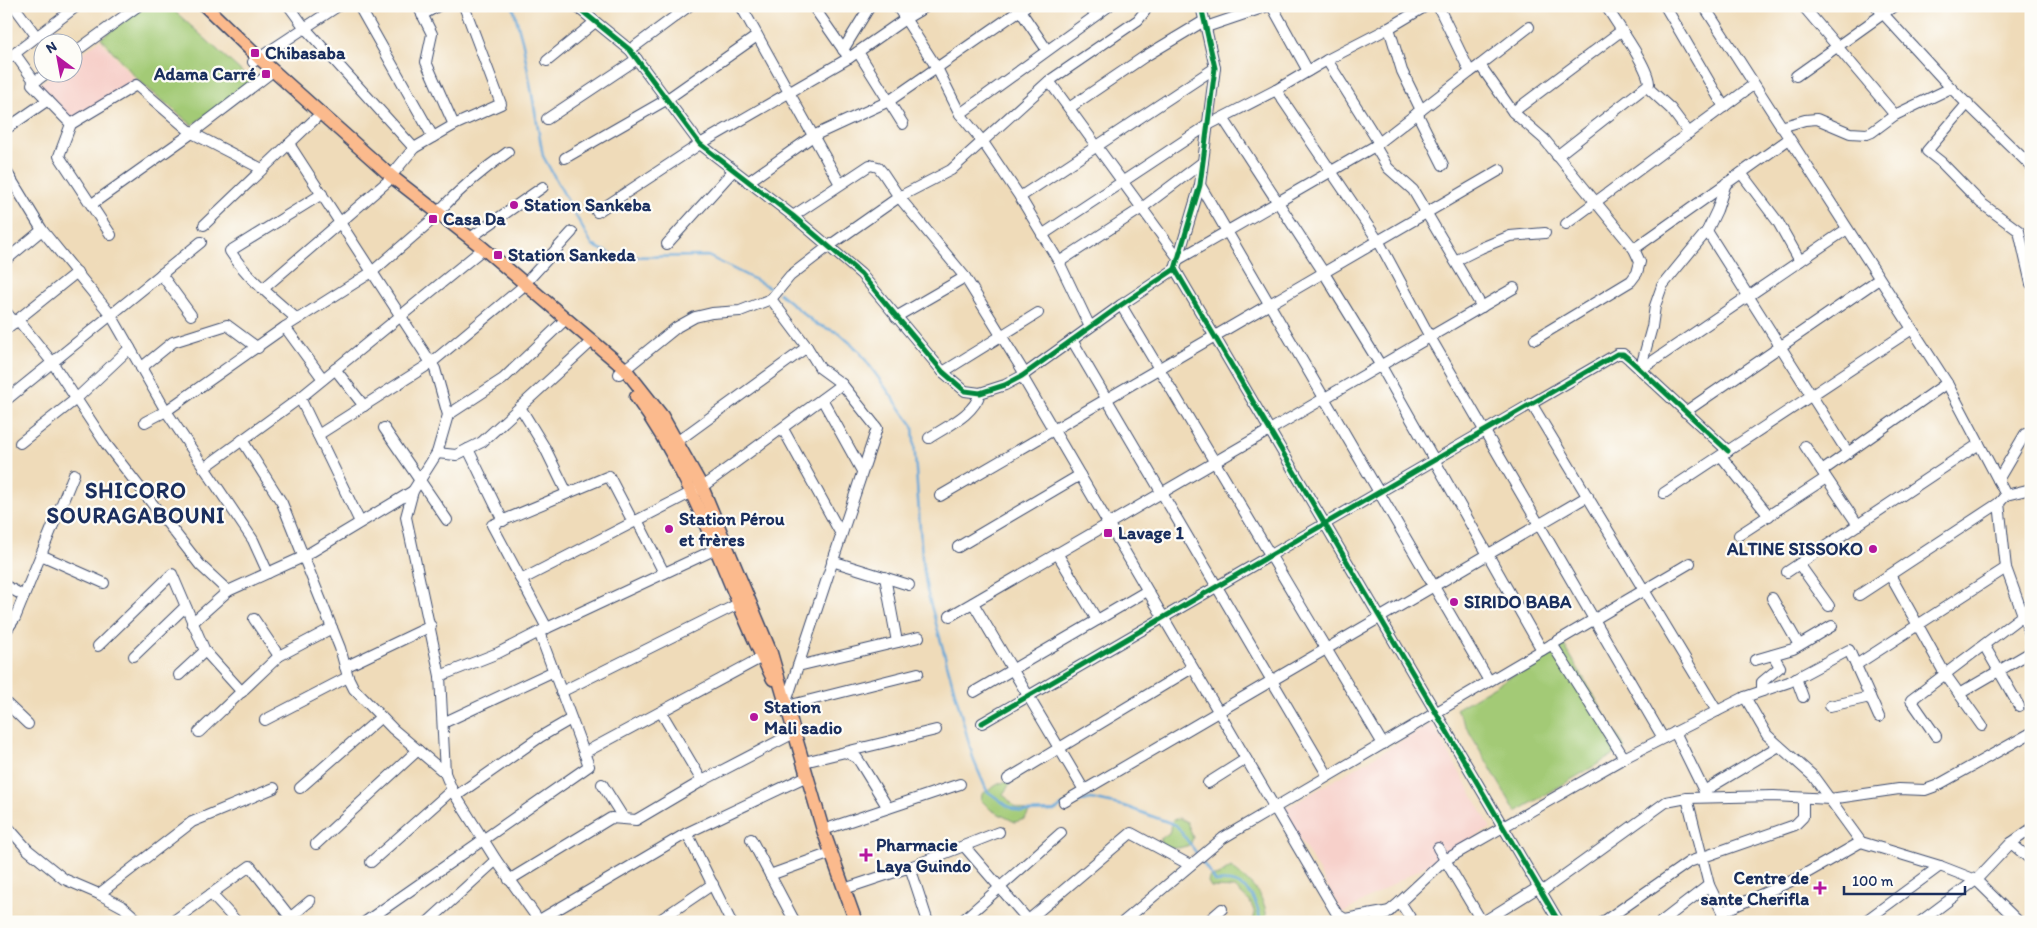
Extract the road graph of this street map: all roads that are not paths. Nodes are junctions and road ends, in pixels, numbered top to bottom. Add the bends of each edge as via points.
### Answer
1 (14, 6) edge
2 (77, 6) edge
3 (138, 6) edge
4 (195, 6) edge
5 (205, 6) edge
6 (289, 6) edge
7 (338, 6) edge
8 (359, 6) edge
9 (438, 6) edge
10 (464, 6) edge
11 (576, 6) edge
12 (689, 6) edge
13 (741, 6) edge
14 (813, 6) edge
15 (870, 6) edge
16 (897, 6) edge
17 (926, 6) edge
18 (1108, 6) edge
19 (1142, 6) edge
20 (1201, 6) edge
21 (1270, 6) edge
22 (1426, 6) edge
23 (1438, 6) edge
24 (1606, 6) edge
25 (1665, 6) edge
26 (1704, 6) edge
27 (1803, 6) edge
28 (1894, 6) edge
29 (1021, 8) edge
30 (1880, 10) edge
31 (420, 11) edge
32 (905, 19) junction
33 (596, 22) junction
34 (1205, 24) junction
35 (1529, 27) dead end
36 (305, 28) junction
37 (1389, 28) junction
38 (1621, 31) junction
39 (33, 32) edge
40 (43, 32) edge
41 (757, 36) junction
42 (32, 41) edge
43 (1837, 46) junction
44 (82, 47) edge
45 (630, 50) junction
46 (1046, 50) junction
47 (850, 53) junction
48 (15, 54) junction
49 (637, 59) junction
50 (6, 60) edge
51 (256, 60) junction
52 (1327, 60) junction
53 (548, 61) dead end
54 (1480, 65) junction
55 (937, 68) junction
56 (1215, 68) junction
57 (1308, 71) junction
58 (1470, 72) junction
59 (268, 75) junction
60 (1796, 76) dead end
61 (32, 77) edge
62 (1050, 81) junction
63 (36, 82) edge
64 (1753, 85) junction
65 (1647, 86) junction
66 (1951, 88) junction
67 (1276, 90) junction
68 (790, 94) junction
69 (48, 100) junction
70 (666, 100) junction
71 (889, 102) junction
72 (1968, 103) junction
73 (1724, 107) junction
74 (1069, 108) junction
75 (1419, 111) junction
76 (1513, 112) junction
77 (960, 114) junction
78 (1895, 115) junction
79 (1223, 118) junction
80 (315, 119) junction
81 (547, 119) dead end
82 (71, 124) junction
83 (903, 124) dead end
84 (454, 125) junction
85 (1208, 126) junction
86 (1781, 127) junction
87 (6, 129) edge
88 (192, 133) junction
89 (1689, 133) junction
90 (813, 136) junction
91 (433, 137) junction
92 (1789, 139) junction
93 (983, 142) junction
94 (289, 144) junction
95 (700, 144) junction
96 (1377, 145) junction
97 (1096, 146) junction
98 (414, 148) junction
99 (508, 152) dead end
100 (1557, 156) junction
101 (565, 158) dead end
102 (1203, 162) junction
103 (1443, 166) dead end
104 (2031, 166) edge
105 (262, 169) junction
106 (1500, 170) dead end
107 (6, 171) edge
108 (733, 171) junction
109 (1331, 171) junction
110 (1741, 173) junction
111 (389, 179) junction
112 (1122, 181) junction
113 (748, 182) junction
114 (1726, 183) junction
115 (840, 184) junction
116 (1200, 185) junction
117 (10, 186) edge
118 (543, 187) dead end
119 (322, 194) junction
120 (899, 196) junction
121 (1020, 197) junction
122 (1596, 202) junction
123 (1278, 203) junction
124 (92, 204) junction
125 (1142, 208) junction
126 (597, 212) dead end
127 (1426, 213) junction
128 (435, 216) junction
129 (793, 216) junction
130 (341, 223) junction
131 (204, 224) dead end
132 (1566, 224) dead end
133 (1847, 229) junction
134 (42, 230) junction
135 (1227, 231) junction
136 (1707, 231) junction
137 (572, 232) dead end
138 (1545, 233) dead end
139 (112, 235) dead end
140 (1042, 235) junction
141 (470, 238) junction
142 (201, 242) dead end
143 (1378, 242) junction
144 (666, 244) dead end
145 (829, 246) junction
146 (1634, 249) junction
147 (478, 253) junction
148 (1179, 259) junction
149 (6, 260) edge
150 (1455, 261) junction
151 (1800, 261) junction
152 (1058, 262) junction
153 (1175, 269) junction
154 (77, 272) junction
155 (372, 272) junction
156 (1324, 273) junction
157 (161, 274) junction
158 (965, 277) junction
159 (1879, 279) junction
160 (2031, 284) edge
161 (523, 286) junction
162 (1514, 288) dead end
163 (263, 289) junction
164 (1748, 296) junction
165 (771, 299) junction
166 (1270, 304) junction
167 (1121, 305) junction
168 (1482, 306) junction
169 (6, 312) edge
170 (1038, 313) dead end
171 (111, 315) junction
172 (191, 315) dead end
173 (400, 316) junction
174 (896, 317) junction
175 (298, 319) junction
176 (563, 321) junction
177 (13, 324) edge
178 (285, 327) junction
179 (1090, 327) junction
180 (1912, 329) junction
181 (1002, 336) junction
182 (1214, 336) junction
183 (1430, 337) junction
184 (1535, 339) dead end
185 (1072, 340) junction
186 (590, 343) junction
187 (808, 347) junction
188 (1780, 347) junction
189 (130, 348) junction
190 (258, 348) junction
191 (52, 362) junction
192 (431, 363) junction
193 (1381, 366) junction
194 (141, 368) junction
195 (1159, 368) junction
196 (335, 369) junction
197 (1640, 370) junction
198 (622, 372) junction
199 (944, 372) junction
200 (1024, 375) junction
201 (323, 379) junction
202 (1947, 383) junction
203 (842, 384) junction
204 (980, 393) junction
205 (1811, 396) junction
206 (300, 398) junction
207 (1325, 398) junction
208 (76, 399) junction
209 (822, 399) junction
210 (1107, 399) junction
211 (6, 400) edge
212 (1531, 404) junction
213 (364, 406) junction
214 (520, 407) junction
215 (166, 411) junction
216 (1685, 412) junction
217 (448, 415) junction
218 (145, 422) dead end
219 (384, 428) dead end
220 (783, 429) junction
221 (1054, 430) junction
222 (1271, 430) junction
223 (1485, 430) junction
224 (2026, 434) dead end
225 (318, 435) junction
226 (929, 438) dead end
227 (242, 440) junction
228 (20, 443) dead end
229 (674, 444) junction
230 (1979, 444) junction
231 (1805, 446) dead end
232 (468, 449) junction
233 (437, 452) junction
234 (1724, 453) junction
235 (1848, 453) junction
236 (1434, 460) junction
237 (1214, 462) junction
238 (204, 468) junction
239 (862, 471) junction
240 (74, 474) dead end
241 (1824, 475) junction
242 (1080, 476) junction
243 (419, 480) junction
244 (1998, 480) junction
245 (2030, 489) edge
246 (697, 490) junction
247 (414, 491) junction
248 (1379, 492) junction
249 (567, 493) junction
250 (1162, 493) junction
251 (1664, 493) dead end
252 (940, 496) dead end
253 (1588, 496) junction
254 (2002, 499) junction
255 (1769, 516) junction
256 (447, 520) dead end
257 (503, 521) junction
258 (635, 521) junction
259 (360, 522) junction
260 (1326, 523) junction
261 (1108, 524) junction
262 (1540, 524) junction
263 (1858, 525) junction
264 (841, 534) junction
265 (1739, 535) dead end
266 (958, 547) dead end
267 (716, 549) junction
268 (1057, 553) junction
269 (41, 555) junction
270 (1488, 555) junction
271 (1270, 556) junction
272 (302, 557) junction
273 (832, 561) junction
274 (1690, 563) dead end
275 (1799, 564) junction
276 (2006, 568) junction
277 (268, 572) junction
278 (1787, 572) dead end
279 (664, 574) junction
280 (1890, 575) junction
281 (885, 577) junction
282 (521, 580) junction
283 (104, 584) dead end
284 (910, 585) dead end
285 (6, 586) edge
286 (1216, 587) junction
287 (1434, 587) junction
288 (1644, 590) junction
289 (228, 591) junction
290 (1147, 591) junction
291 (1860, 595) dead end
292 (24, 596) junction
293 (1772, 598) dead end
294 (744, 602) junction
295 (973, 603) junction
296 (1829, 606) dead end
297 (186, 607) junction
298 (2023, 615) junction
299 (950, 616) dead end
300 (1163, 618) junction
301 (1381, 618) junction
302 (254, 619) dead end
303 (1595, 619) junction
304 (1097, 620) junction
305 (192, 623) junction
306 (1918, 625) junction
307 (431, 626) junction
308 (1832, 626) dead end
309 (332, 628) junction
310 (543, 630) junction
311 (6, 632) edge
312 (919, 637) dead end
313 (2031, 637) edge
314 (897, 642) junction
315 (1552, 644) junction
316 (1984, 645) junction
317 (98, 646) dead end
318 (1799, 646) junction
319 (1326, 650) junction
320 (1542, 650) junction
321 (204, 651) junction
322 (2031, 652) edge
323 (766, 655) junction
324 (1773, 655) junction
325 (134, 656) dead end
326 (279, 656) junction
327 (1755, 660) dead end
328 (1856, 665) junction
329 (798, 666) junction
330 (1192, 668) junction
331 (1013, 670) junction
332 (554, 671) junction
333 (1999, 671) junction
334 (347, 672) junction
335 (918, 673) dead end
336 (1945, 674) junction
337 (179, 675) dead end
338 (440, 676) junction
339 (1796, 678) junction
340 (1272, 681) junction
341 (1489, 681) junction
342 (1762, 691) junction
343 (242, 692) junction
344 (562, 692) junction
345 (974, 692) dead end
346 (1959, 694) junction
347 (1028, 696) junction
348 (1745, 697) junction
349 (1803, 697) dead end
350 (1870, 697) junction
351 (6, 703) edge
352 (786, 704) junction
353 (1830, 706) dead end
354 (2019, 706) dead end
355 (1717, 711) junction
356 (661, 712) junction
357 (1218, 712) junction
358 (1436, 712) junction
359 (381, 717) junction
360 (1879, 717) dead end
361 (571, 719) junction
362 (265, 720) dead end
363 (443, 723) junction
364 (982, 723) dead end
365 (28, 724) dead end
366 (1982, 726) dead end
367 (936, 730) dead end
368 (200, 732) dead end
369 (1675, 732) junction
370 (794, 733) junction
371 (2031, 733) edge
372 (1936, 736) dead end
373 (1664, 738) junction
374 (1383, 744) junction
375 (1780, 746) junction
376 (1059, 748) junction
377 (418, 750) junction
378 (845, 752) junction
379 (584, 753) junction
380 (1624, 758) junction
381 (1246, 759) junction
382 (804, 762) junction
383 (445, 773) junction
384 (807, 776) junction
385 (1328, 776) junction
386 (1008, 779) dead end
387 (702, 781) junction
388 (1208, 783) dead end
389 (602, 784) dead end
390 (960, 784) dead end
391 (274, 788) dead end
392 (300, 788) dead end
393 (1084, 790) junction
394 (454, 793) junction
395 (1706, 794) junction
396 (1686, 798) junction
397 (1802, 799) junction
398 (1830, 799) junction
399 (1064, 802) dead end
400 (888, 808) junction
401 (1274, 808) junction
402 (624, 819) junction
403 (6, 825) edge
404 (1503, 827) junction
405 (2031, 828) edge
406 (823, 830) junction
407 (999, 832) dead end
408 (687, 833) junction
409 (1061, 833) dead end
410 (483, 839) junction
411 (751, 839) dead end
412 (1861, 842) junction
413 (2011, 843) junction
414 (316, 844) dead end
415 (964, 846) junction
416 (1438, 848) dead end
417 (831, 853) junction
418 (1702, 858) junction
419 (496, 860) junction
420 (1445, 860) junction
421 (2031, 860) edge
422 (371, 862) dead end
423 (1190, 865) junction
424 (1940, 866) junction
425 (910, 867) junction
426 (770, 875) junction
427 (510, 880) junction
428 (1976, 880) junction
429 (712, 884) junction
430 (1709, 885) junction
431 (1000, 888) junction
432 (844, 889) junction
433 (1540, 890) junction
434 (99, 894) junction
435 (210, 894) junction
436 (310, 901) dead end
437 (1400, 902) junction
438 (1222, 909) dead end
439 (1390, 911) junction
440 (1722, 912) junction
441 (1335, 918) edge
442 (287, 919) edge
443 (538, 921) edge
444 (1027, 921) edge
445 (140, 922) edge
446 (172, 922) edge
447 (237, 922) edge
448 (365, 922) edge
449 (428, 922) edge
450 (657, 922) edge
451 (731, 922) edge
452 (795, 922) edge
453 (856, 922) edge
454 (928, 922) edge
455 (961, 922) edge
456 (1122, 922) edge
457 (1208, 922) edge
458 (1376, 922) edge
459 (1413, 922) edge
460 (1482, 922) edge
461 (1559, 922) edge
462 (1604, 922) edge
463 (1660, 922) edge
464 (1727, 922) edge
465 (1864, 922) edge
466 (1920, 922) edge
467 (2019, 922) edge

1 - 39 street
2 - 40 street
3 - 44 street
4 - 51 main road
5 - 51 main road
6 - 36 street
7 - 36 street
8 - 91 street
9 - 31 street
10 - 84 street via 501,104
11 - 33 street
12 - 45 street
13 - 41 street
14 - 47 street
15 - 47 street
16 - 32 street
17 - 32 street
18 - 46 street
19 - 62 street via 1145,11 1138,20
20 - 34 street
21 - 34 street
21 - 57 street
22 - 37 street
23 - 58 street
24 - 38 street
25 - 73 street
26 - 64 street
27 - 43 street
28 - 30 street
29 - 46 street
29 - 55 street
30 - 43 street
30 - 66 street
31 - 84 street via 432,34 426,62
32 - 47 street
32 - 55 street
33 - 45 street
33 - 53 street
34 - 56 street
34 - 74 street via 1144,57
35 - 54 street
36 - 51 street
36 - 98 street
37 - 52 street
37 - 75 street
38 - 65 street via 1640,60 1648,77
38 - 76 street
41 - 68 street
41 - 70 street
42 - 48 street
43 - 60 street
43 - 78 street
45 - 49 street
46 - 77 street
47 - 68 street
47 - 71 street
48 - 50 street
48 - 61 street
49 - 70 street
49 - 81 street
51 - 59 main road
51 - 111 main road
52 - 57 street
52 - 96 street
54 - 58 street
54 - 76 street
55 - 71 street
55 - 77 street
56 - 85 street
56 - 97 street
57 - 67 street
58 - 75 street
59 - 80 main road
59 - 88 street
62 - 74 street
62 - 93 street
63 - 69 street via 32,84
64 - 73 street
64 - 86 street
65 - 89 street via 1671,109
65 - 100 street
66 - 72 street
66 - 78 street
67 - 79 street
67 - 109 street
68 - 90 street
68 - 95 street
69 - 82 street
69 - 87 street
70 - 95 street
70 - 101 street
71 - 83 street
71 - 90 street
72 - 104 street
72 - 160 street via 1927,151 1981,203 2019,231
73 - 89 street
74 - 97 street
75 - 96 street
75 - 103 street
76 - 100 street via 1544,139
77 - 93 street
78 - 86 street via 1866,134 1850,133 1818,119
79 - 85 street
79 - 123 street
80 - 94 street
80 - 111 main road
82 - 88 street via 136,85
82 - 124 street via 59,156
84 - 91 street
85 - 102 street
85 - 112 street
86 - 92 street
88 - 105 street
88 - 124 street
89 - 122 street
90 - 113 street
90 - 115 street
91 - 98 street
92 - 110 street
92 - 133 street
93 - 120 street via 951,170
93 - 121 street
94 - 105 street
94 - 119 street
95 - 108 street
95 - 126 street
96 - 109 street
96 - 127 street via 1388,168 1413,190
97 - 112 street
97 - 121 street
98 - 111 street
99 - 128 street via 487,166
100 - 122 street
102 - 116 street
102 - 125 street
105 - 131 street
106 - 127 street
107 - 117 street
108 - 113 street
108 - 144 street
109 - 123 street
109 - 143 street
110 - 114 street
110 - 151 street via 1778,222
111 - 128 main road
111 - 130 street
112 - 125 street
112 - 140 street
113 - 129 street
114 - 136 street
114 - 146 street
115 - 120 street via 873,165 878,167
115 - 129 street
116 - 135 street
116 - 148 street
117 - 134 street
118 - 141 street
119 - 130 street
119 - 163 street via 230,251
120 - 145 street
120 - 158 street
121 - 140 street
122 - 132 street
122 - 146 street
123 - 135 street
123 - 156 street
124 - 139 street
125 - 148 street
125 - 152 street
127 - 143 street
127 - 150 street
128 - 141 main road
128 - 147 main road
128 - 155 street
129 - 145 street
130 - 155 street
130 - 163 street
133 - 151 street
133 - 159 street
134 - 149 street
134 - 154 street
135 - 148 street
135 - 166 street
136 - 164 street
136 - 197 street via 1662,286
137 - 161 street
138 - 150 street via 1510,236
140 - 152 street
141 - 161 main road
142 - 157 street
143 - 156 street
143 - 183 street
145 - 165 street via 790,276
145 - 174 street via 861,274
146 - 184 street via 1640,262 1631,281
147 - 161 main road
147 - 173 street
148 - 153 street
150 - 168 street
151 - 164 street
152 - 179 street
153 - 167 street
153 - 182 street
154 - 171 street
154 - 177 street
155 - 173 street
155 - 175 street
156 - 166 street
156 - 193 street
157 - 171 street
157 - 172 street
158 - 174 street
158 - 181 street
159 - 180 street
159 - 188 street
161 - 176 main road
161 - 192 street
162 - 168 street
163 - 175 street
164 - 188 street
164 - 197 street
165 - 187 street
165 - 198 street via 740,311 712,312 695,317 677,327
166 - 182 street
166 - 207 street
167 - 179 street
167 - 195 street
168 - 183 street
169 - 177 street
170 - 181 street
171 - 189 street
171 - 191 street
173 - 192 street
173 - 196 street
174 - 199 street
175 - 178 street
176 - 186 main road
176 - 217 street via 503,380
177 - 191 street
178 - 190 street
178 - 201 street
179 - 185 street
180 - 202 street
180 - 205 street
181 - 199 street
181 - 200 street
182 - 195 street
182 - 222 street
183 - 193 street
183 - 223 street
185 - 200 street
185 - 210 street
186 - 198 main road
186 - 214 street
187 - 203 street via 820,368
187 - 229 street
188 - 205 street
188 - 216 street
189 - 194 street
189 - 208 street
190 - 194 street via 227,325 173,342
190 - 215 street
191 - 208 street
191 - 211 street
192 - 213 street
192 - 217 street
193 - 207 street
193 - 236 street
194 - 215 street
195 - 210 street
195 - 237 street
196 - 201 street
196 - 213 street
197 - 212 street via 1623,354 1617,354
197 - 216 street
198 - 229 main road via 656,424
199 - 204 street via 965,391
200 - 204 street
200 - 221 street
201 - 206 street
202 - 230 street
202 - 235 street
203 - 209 street
203 - 239 street via 877,428
204 - 226 street via 972,409
205 - 234 street
205 - 235 street
206 - 225 street
206 - 227 street
207 - 222 street
207 - 248 street
208 - 228 street
208 - 289 street via 106,444 200,565
209 - 220 street
209 - 239 street
210 - 221 street
210 - 250 street
212 - 223 street
212 - 253 street
213 - 225 street
214 - 232 street via 482,442
214 - 249 street
215 - 218 street
215 - 238 street
216 - 234 street
217 - 233 street
219 - 243 street
220 - 246 street
220 - 264 street
221 - 242 street
221 - 252 street
222 - 237 street
222 - 260 street
223 - 236 street
223 - 262 street
224 - 244 street
225 - 259 street
227 - 238 street
227 - 272 street via 282,503
229 - 246 main road
230 - 244 street
230 - 263 street
231 - 241 street
232 - 233 street via 456,455
232 - 257 street
233 - 243 street
234 - 251 street
234 - 255 street
235 - 241 street
236 - 248 street
236 - 270 street
237 - 250 street
237 - 271 street
238 - 277 street via 253,540
239 - 264 street
240 - 269 street
241 - 255 street
241 - 263 street
242 - 261 street
242 - 266 street
243 - 247 street
243 - 256 street
244 - 254 street
245 - 254 street
246 - 258 street
246 - 267 main road
246 - 294 main road
247 - 259 street
247 - 307 street via 406,517
248 - 260 street
248 - 287 street
249 - 257 street
249 - 258 street via 609,476
250 - 261 street
250 - 286 street
253 - 262 street
253 - 288 street
254 - 276 street
254 - 280 street
255 - 265 street
257 - 282 street via 492,525
258 - 279 street
258 - 282 street
259 - 272 street
260 - 271 street
260 - 301 street
261 - 268 street
261 - 290 street
262 - 270 street
262 - 303 street
263 - 275 street
264 - 273 street
267 - 279 street
267 - 294 main road
268 - 295 street
268 - 304 street
269 - 283 street
269 - 292 street
270 - 287 street
270 - 320 street
271 - 286 street
271 - 319 street
272 - 277 street
272 - 309 street
273 - 281 street
273 - 329 street
274 - 288 street
275 - 278 street
275 - 296 street
276 - 298 street
276 - 306 street
277 - 289 street
279 - 310 street
280 - 291 street
280 - 306 street
281 - 284 street
281 - 314 street
282 - 310 street
285 - 292 street
286 - 300 street
286 - 340 street
287 - 301 street
287 - 341 street
288 - 303 street
288 - 355 street
289 - 305 street
290 - 300 street
290 - 304 street
292 - 311 street
293 - 318 street
294 - 323 main road
294 - 344 street
295 - 299 street
295 - 331 street
297 - 305 street
297 - 317 street via 172,574
297 - 325 street
298 - 313 street
298 - 316 street
300 - 330 street
300 - 347 street
301 - 319 street
301 - 358 street
302 - 326 street
303 - 315 street
303 - 373 street
304 - 331 street
305 - 321 street
306 - 328 street
306 - 336 street
307 - 334 street
307 - 338 street
308 - 318 street
309 - 326 street
309 - 334 street
310 - 332 street
310 - 338 street via 498,653
312 - 314 street
314 - 329 street
315 - 320 street
315 - 380 street
316 - 333 street
316 - 336 street
318 - 324 street
319 - 340 street
319 - 374 street
320 - 341 street
321 - 337 street
321 - 343 street
322 - 333 street
323 - 352 main road
323 - 356 street
324 - 327 street
324 - 342 street via 1780,667 1762,682
326 - 343 street
328 - 339 street via 1849,650
328 - 350 street
329 - 352 street
330 - 357 street
330 - 376 street
331 - 345 street
331 - 347 street
332 - 344 street
332 - 363 street
333 - 346 street
333 - 354 street
334 - 359 street via 354,689
334 - 362 street
335 - 352 street
336 - 346 street
336 - 372 street via 1911,700
338 - 363 street
339 - 342 street
339 - 349 street
340 - 357 street
340 - 385 street
341 - 358 street
342 - 348 street
343 - 368 street
344 - 361 street
346 - 366 street
347 - 364 street
347 - 376 street
348 - 355 street
348 - 375 street via 1767,735
350 - 353 street
350 - 360 street
351 - 365 street
352 - 370 main road
355 - 369 street
356 - 379 street
356 - 387 street
357 - 381 street
357 - 393 street
358 - 374 street
358 - 404 street
359 - 377 street
359 - 392 street
361 - 379 street
361 - 394 street
363 - 383 street
367 - 378 street
369 - 373 street
369 - 395 street
370 - 382 main road
370 - 387 street
371 - 398 street via 1925,790 1899,789
373 - 380 street
374 - 385 street
375 - 395 street
375 - 398 street via 1813,776
376 - 386 street
376 - 393 street
377 - 383 street
377 - 414 street
378 - 382 street
378 - 400 street via 861,764
379 - 410 street via 588,766
380 - 404 street
381 - 388 street
381 - 401 street
382 - 384 main road
383 - 394 street
384 - 406 main road
384 - 408 street
385 - 401 street
387 - 402 street via 636,820
389 - 402 street
390 - 400 street
391 - 434 street via 192,822
393 - 399 street
394 - 410 street
394 - 422 street
395 - 396 street
395 - 397 street
396 - 418 street
396 - 433 street via 1666,802
397 - 398 street
397 - 418 street via 1803,817 1795,825
398 - 412 street
400 - 406 street
401 - 423 street via 1223,838
401 - 441 street
402 - 427 street via 611,818
403 - 434 street via 28,850 57,873
404 - 420 street
404 - 433 street
405 - 413 street
406 - 417 main road
407 - 415 street
408 - 429 street
408 - 443 street
409 - 431 street
410 - 419 street
410 - 448 street
411 - 426 street
412 - 424 street
412 - 440 street via 1798,878
413 - 421 street
413 - 428 street
415 - 425 street
415 - 431 street
416 - 420 street
417 - 426 street
417 - 432 main road
418 - 430 street
418 - 462 street via 1689,862
419 - 427 street
419 - 449 street
420 - 437 street
420 - 460 street
423 - 444 street via 1131,833
423 - 456 street
424 - 428 street
424 - 465 street
425 - 432 street
425 - 454 street
426 - 452 street
427 - 443 street
428 - 466 street
428 - 467 street
429 - 450 street
429 - 451 street
430 - 440 street
430 - 463 street
431 - 444 street
431 - 455 street
432 - 453 main road
433 - 460 street
433 - 461 street
434 - 445 street via 123,907
435 - 442 street via 250,866
435 - 446 street
435 - 447 street
436 - 442 street
437 - 439 street
437 - 459 street
438 - 457 street
439 - 441 street
439 - 458 street
440 - 464 street

